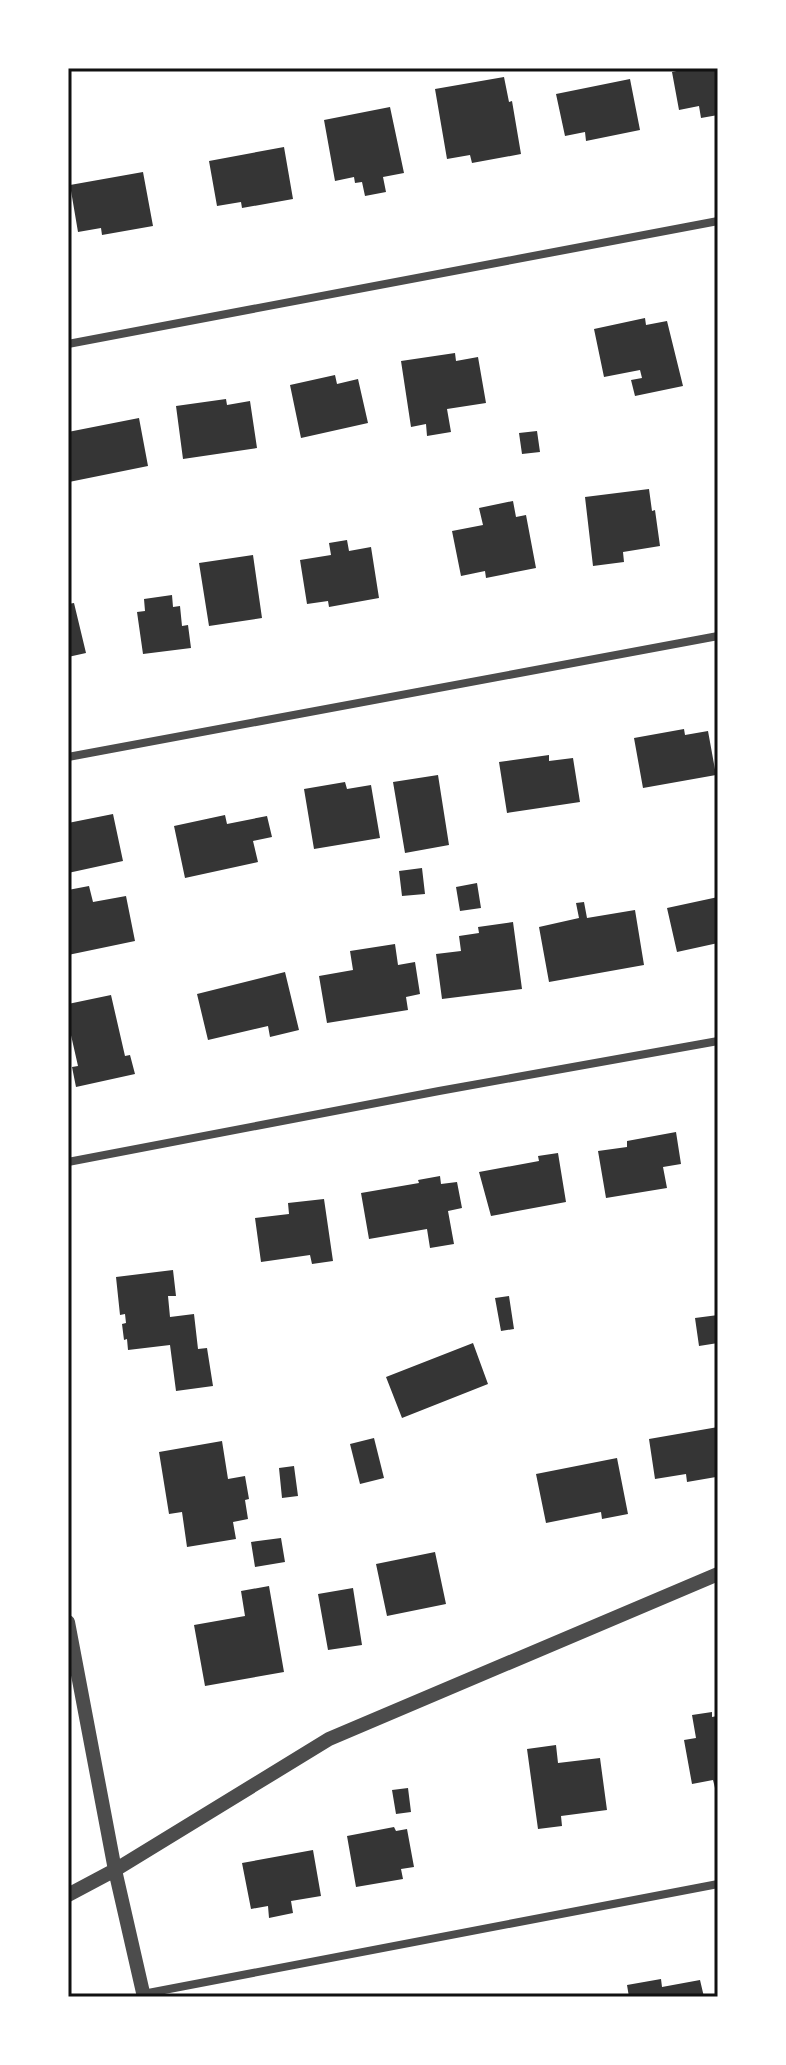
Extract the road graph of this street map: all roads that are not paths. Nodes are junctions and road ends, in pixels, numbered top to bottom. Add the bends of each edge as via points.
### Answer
1 (718, 221) edge
2 (68, 344) edge
3 (718, 636) edge
4 (68, 757) edge
5 (718, 1041) edge
6 (68, 1162) edge
7 (718, 1574) edge
8 (68, 1622) edge
9 (115, 1870) junction
10 (718, 1884) edge
11 (68, 1895) edge
12 (143, 1995) edge

1 - 2 street
3 - 4 street
5 - 6 street
7 - 9 street via 329,1739
8 - 9 street
9 - 11 street
9 - 12 street
10 - 12 street

